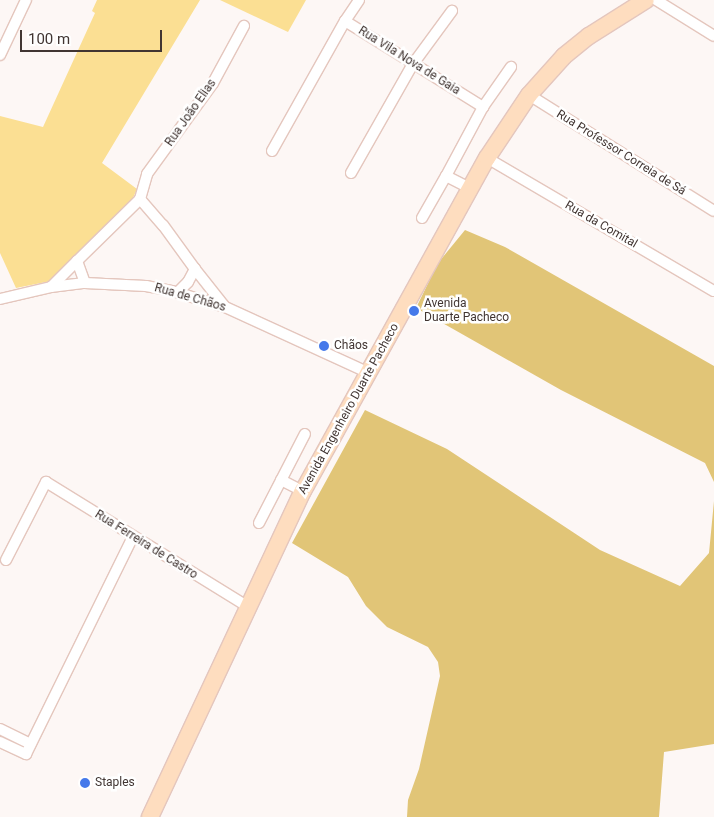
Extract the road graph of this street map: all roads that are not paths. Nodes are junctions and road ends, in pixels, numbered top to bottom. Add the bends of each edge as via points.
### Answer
1 (26, 0) edge
2 (359, 0) edge
3 (646, 0) edge
4 (656, 0) edge
5 (452, 11) dead end
6 (345, 20) junction
7 (244, 26) dead end
8 (714, 36) edge
9 (0, 55) edge
10 (413, 64) junction
11 (511, 67) dead end
12 (529, 95) junction
13 (483, 107) junction
14 (272, 151) dead end
15 (487, 158) junction
16 (351, 173) dead end
17 (446, 176) junction
18 (470, 188) junction
19 (140, 199) junction
20 (714, 211) edge
21 (422, 218) dead end
22 (77, 261) junction
23 (195, 269) junction
24 (85, 283) junction
25 (51, 287) junction
26 (714, 291) edge
27 (178, 292) junction
28 (0, 299) edge
29 (225, 307) junction
30 (369, 373) junction
31 (305, 434) dead end
32 (281, 480) junction
33 (303, 491) junction
34 (259, 523) dead end
35 (133, 536) junction
36 (6, 560) dead end
37 (247, 606) junction
38 (0, 729) edge
39 (0, 742) edge
40 (30, 744) junction
41 (150, 817) edge

1 - 9 street
2 - 6 street
3 - 12 main road, Avenida Engenheiro Duarte Pacheco via 564,56
4 - 8 street
5 - 10 street
6 - 10 street, Rua Vila Nova de Gaia
6 - 14 street, Rua Vila Nova de Gaia
7 - 19 street, Rua João Elias via 213,83 147,174
10 - 13 street, Rua Vila Nova de Gaia
10 - 16 street
11 - 13 street
12 - 15 main road, Avenida Engenheiro Duarte Pacheco
12 - 20 street, Rua Professor Correia de Sá
13 - 17 street
15 - 18 main road, Avenida Engenheiro Duarte Pacheco
15 - 26 street, Rua da Comital
17 - 18 street
17 - 21 street
18 - 30 main road, Avenida Engenheiro Duarte Pacheco
19 - 22 street
19 - 23 street
22 - 24 street
22 - 25 street
23 - 27 street
23 - 29 street
24 - 25 street, Rua de Chãos
24 - 27 street, Rua de Chãos via 146,286
25 - 28 street, Rua de Chãos
27 - 29 street, Rua de Chãos
29 - 30 street, Rua de Chãos
30 - 33 main road, Avenida Engenheiro Duarte Pacheco
31 - 32 street
32 - 33 street
32 - 34 street
33 - 37 main road, Avenida Engenheiro Duarte Pacheco
35 - 36 street, Rua Ferreira de Castro via 46,482
35 - 37 street, Rua Ferreira de Castro
35 - 40 street
37 - 41 main road, Avenida Engenheiro Duarte Pacheco
38 - 40 street
39 - 40 street via 26,754

